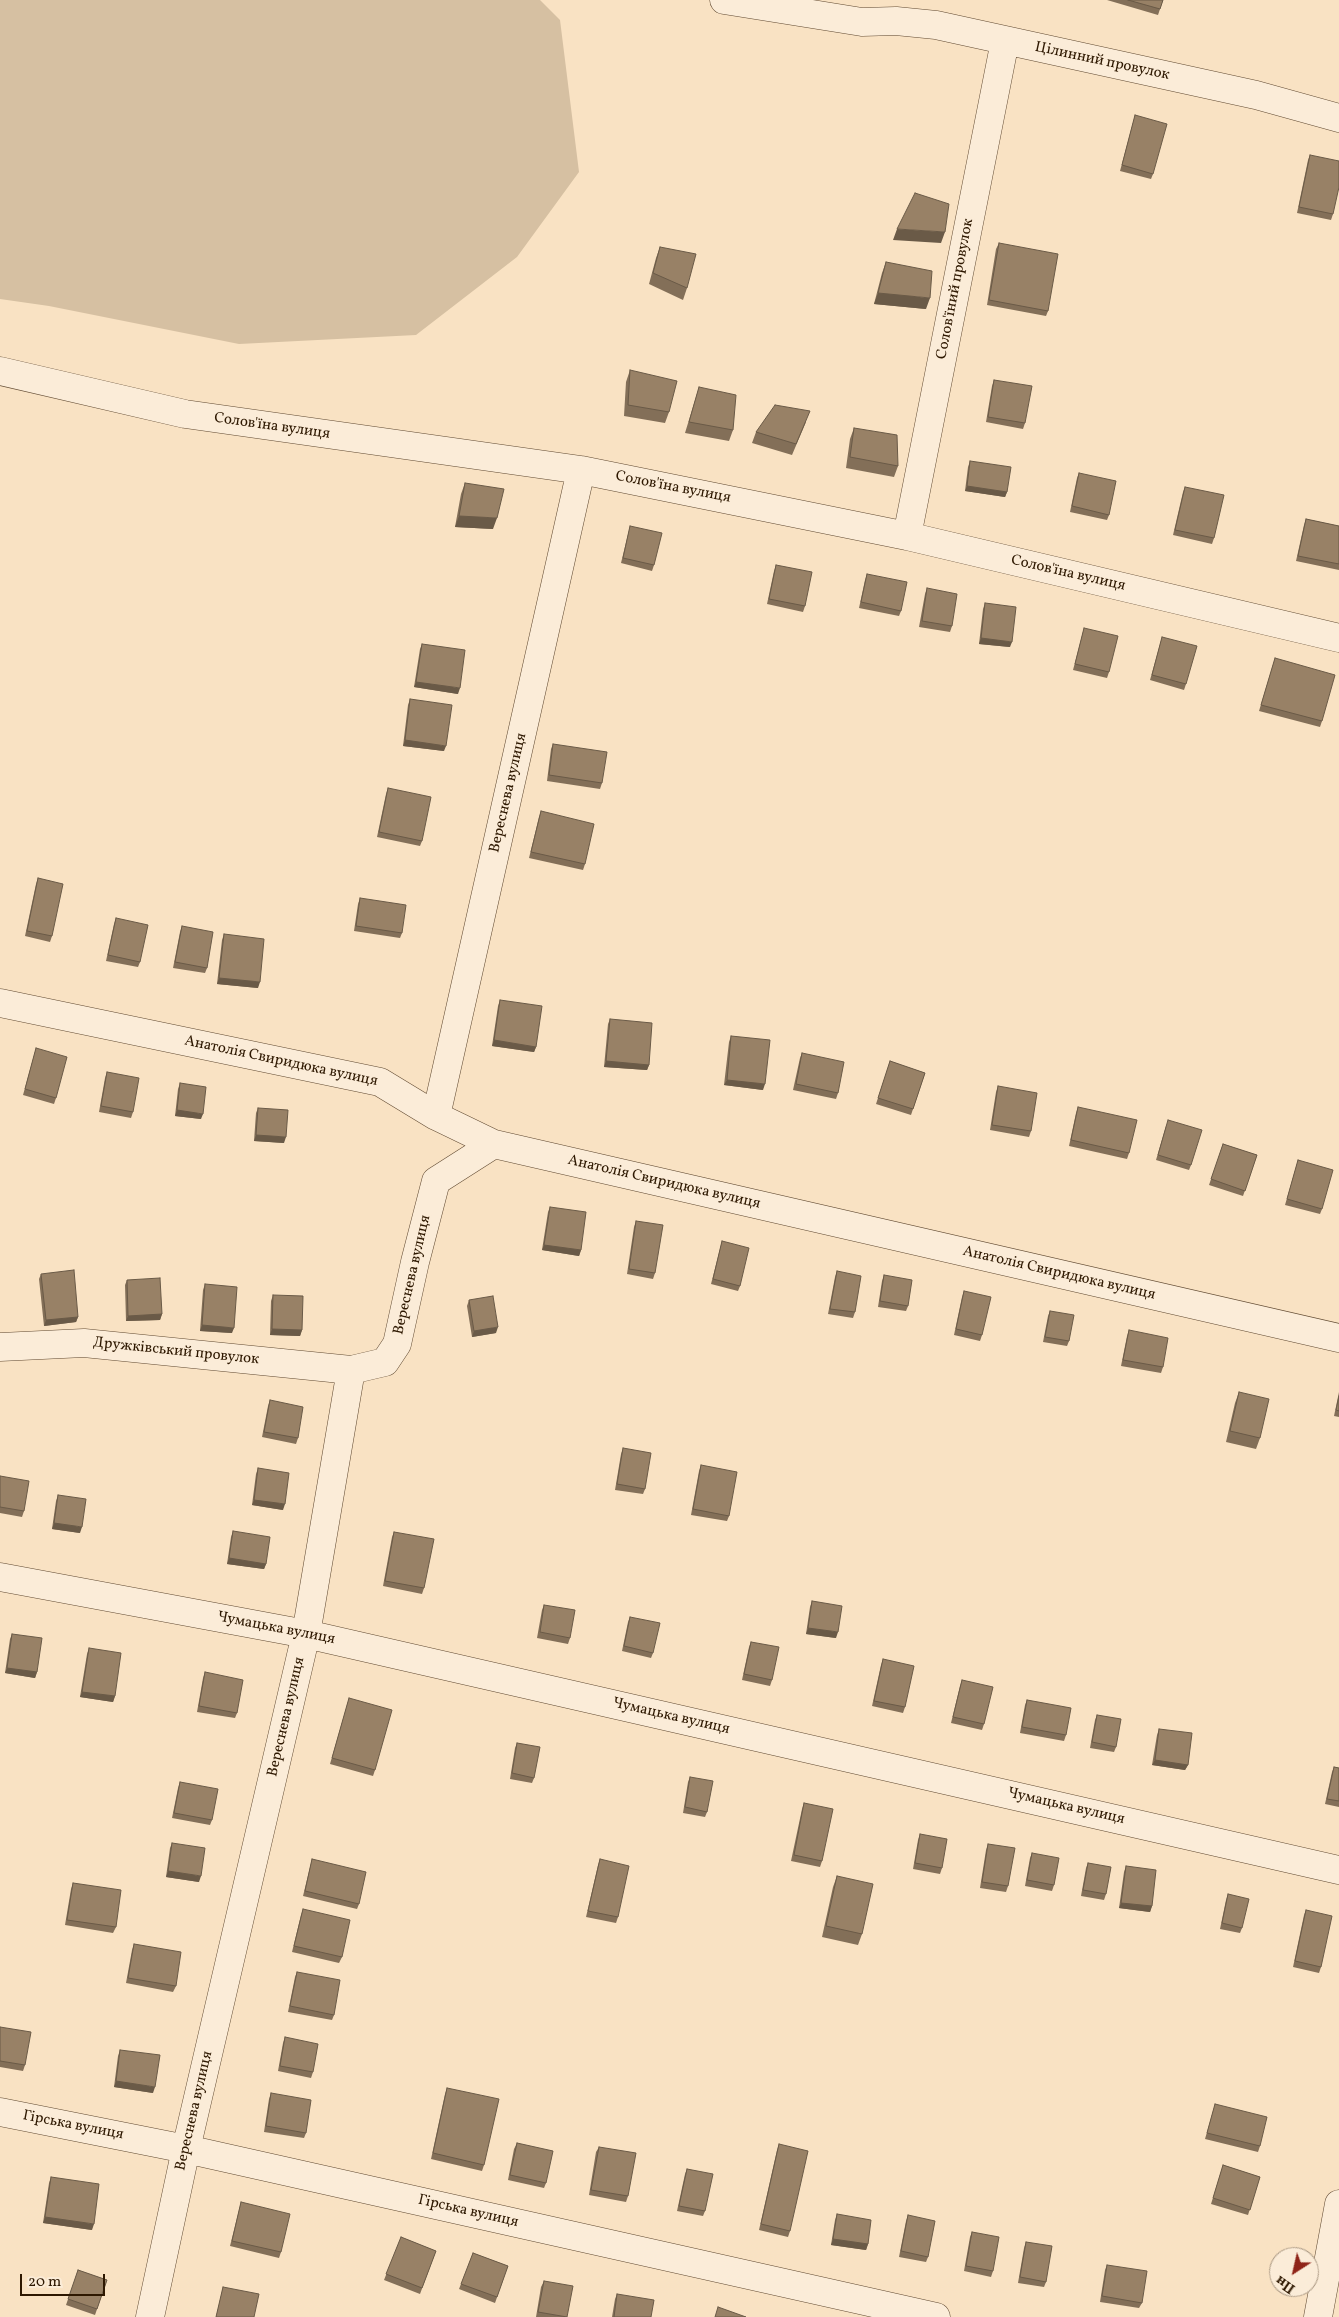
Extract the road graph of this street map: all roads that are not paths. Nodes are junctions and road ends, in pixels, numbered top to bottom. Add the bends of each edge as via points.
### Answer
1 (724, 0) edge
2 (845, 0) edge
3 (869, 11) edge
4 (1005, 42) junction
5 (1339, 118) edge
6 (0, 371) edge
7 (581, 470) junction
8 (907, 536) junction
9 (1339, 638) edge
10 (0, 1003) edge
11 (436, 1116) junction
12 (494, 1144) junction
13 (1339, 1338) edge
14 (0, 1347) edge
15 (351, 1370) junction
16 (0, 1577) edge
17 (306, 1634) junction
18 (1339, 1870) edge
19 (0, 2112) edge
20 (186, 2149) junction
21 (1339, 2204) edge
22 (150, 2317) edge
23 (936, 2317) edge
24 (1318, 2317) edge

1 - 3 street, Цілинний провулок
2 - 3 street
3 - 4 street, Цілинний провулок via 896,21 936,25
4 - 5 street, Цілинний провулок via 1256,95
4 - 8 street, Солов'їний провулок
6 - 7 street, Солов'їна вулиця via 185,414
7 - 8 street, Солов'їна вулиця
7 - 11 street, Вереснева вулиця
8 - 9 street, Солов'їна вулиця
10 - 11 street, Анатолія Свиридюка вулиця via 380,1082
11 - 12 street, Анатолія Свиридюка вулиця
12 - 13 street, Анатолія Свиридюка вулиця
12 - 15 street, Вереснева вулиця via 436,1181 414,1262 397,1344 385,1362
14 - 15 street, Дружківський провулок via 84,1343
15 - 17 street, Вереснева вулиця
16 - 17 street, Чумацька вулиця
17 - 18 street, Чумацька вулиця
17 - 20 street, Вереснева вулиця
19 - 20 street, Гірська вулиця
20 - 22 street, Вереснева вулиця
20 - 23 street, Гірська вулиця
21 - 24 street

